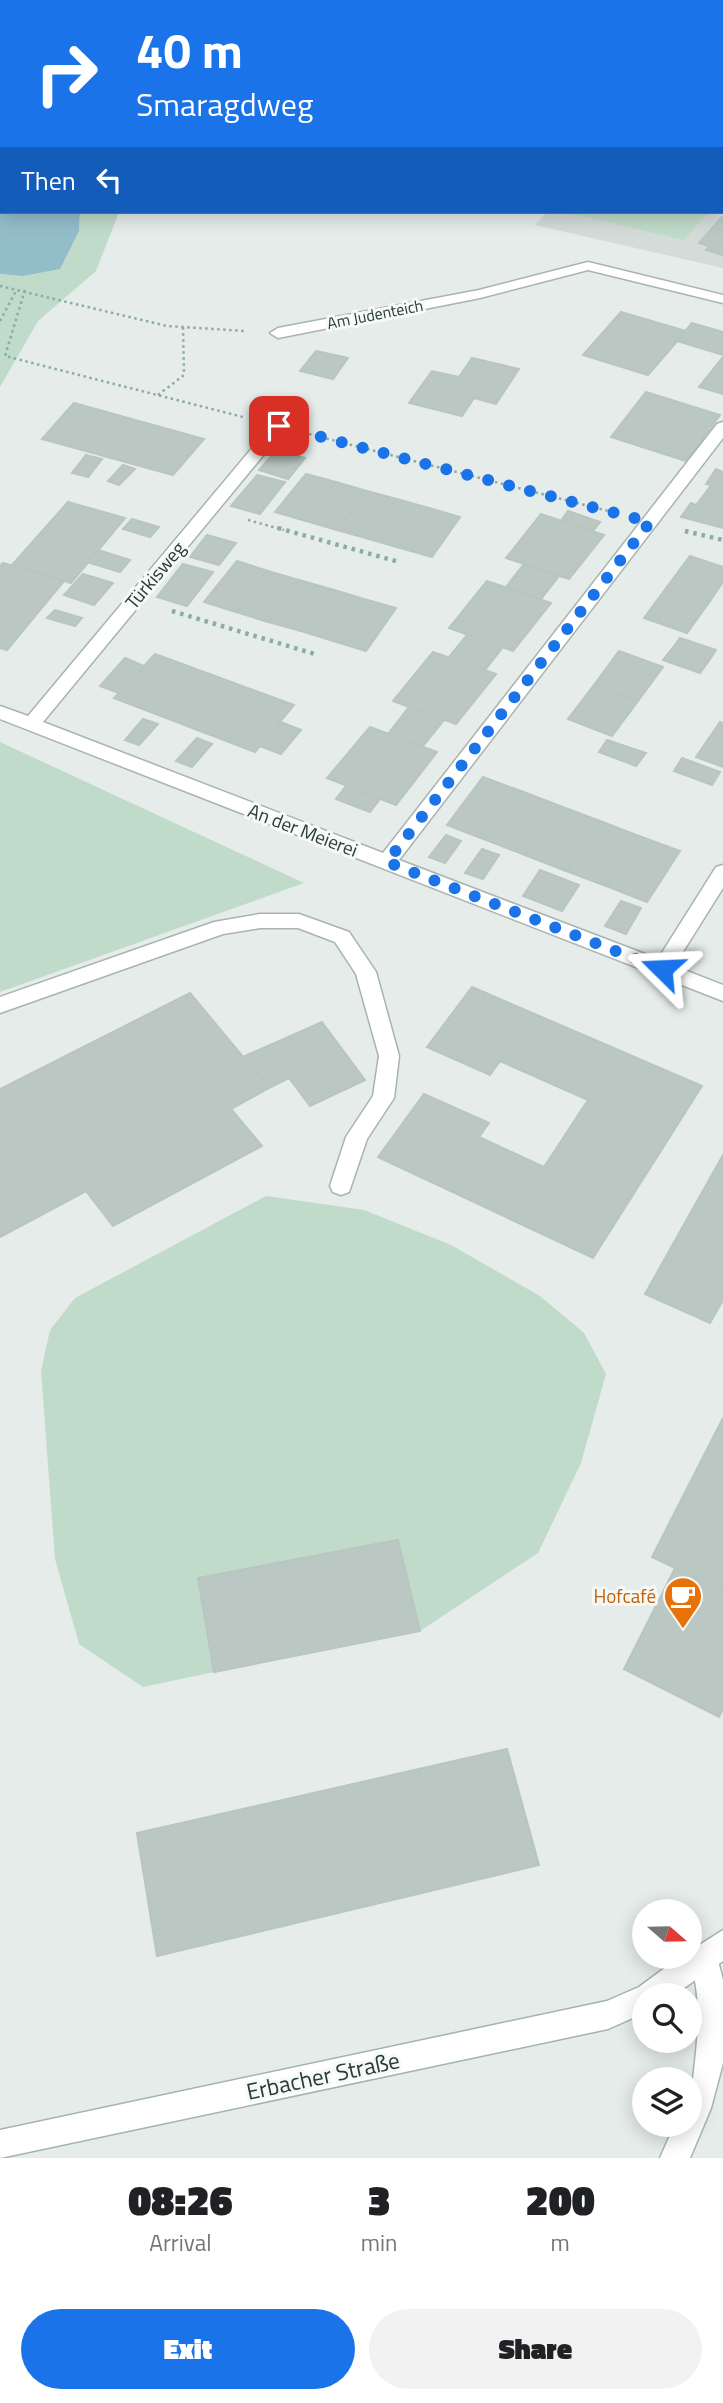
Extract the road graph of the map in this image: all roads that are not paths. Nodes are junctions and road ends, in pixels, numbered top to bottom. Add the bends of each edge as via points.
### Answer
1 (723, 299) edge
2 (278, 333) road end
3 (279, 426) road end
4 (723, 427) edge
5 (0, 712) edge
6 (31, 724) junction
7 (387, 862) junction
8 (723, 872) edge
9 (662, 969) junction
10 (723, 993) edge
11 (0, 1005) edge
12 (341, 1186) dead end
13 (714, 1951) edge
14 (667, 1983) edge
15 (632, 2004) edge
16 (0, 2145) edge
17 (676, 2158) edge

1 - 2 street, Am Judenteich via 589,266 480,294
3 - 6 street, Türkisweg
4 - 7 street
5 - 6 street, An der Meierei
6 - 7 street, An der Meierei
7 - 9 street, An der Meierei
8 - 9 street
9 - 10 street, An der Meierei
11 - 12 street via 221,927 299,921 342,937 366,972 389,1056 383,1098 357,1136
13 - 14 street
13 - 17 street via 720,2039 715,2065
15 - 16 street, Erbacher Straße via 608,2015

